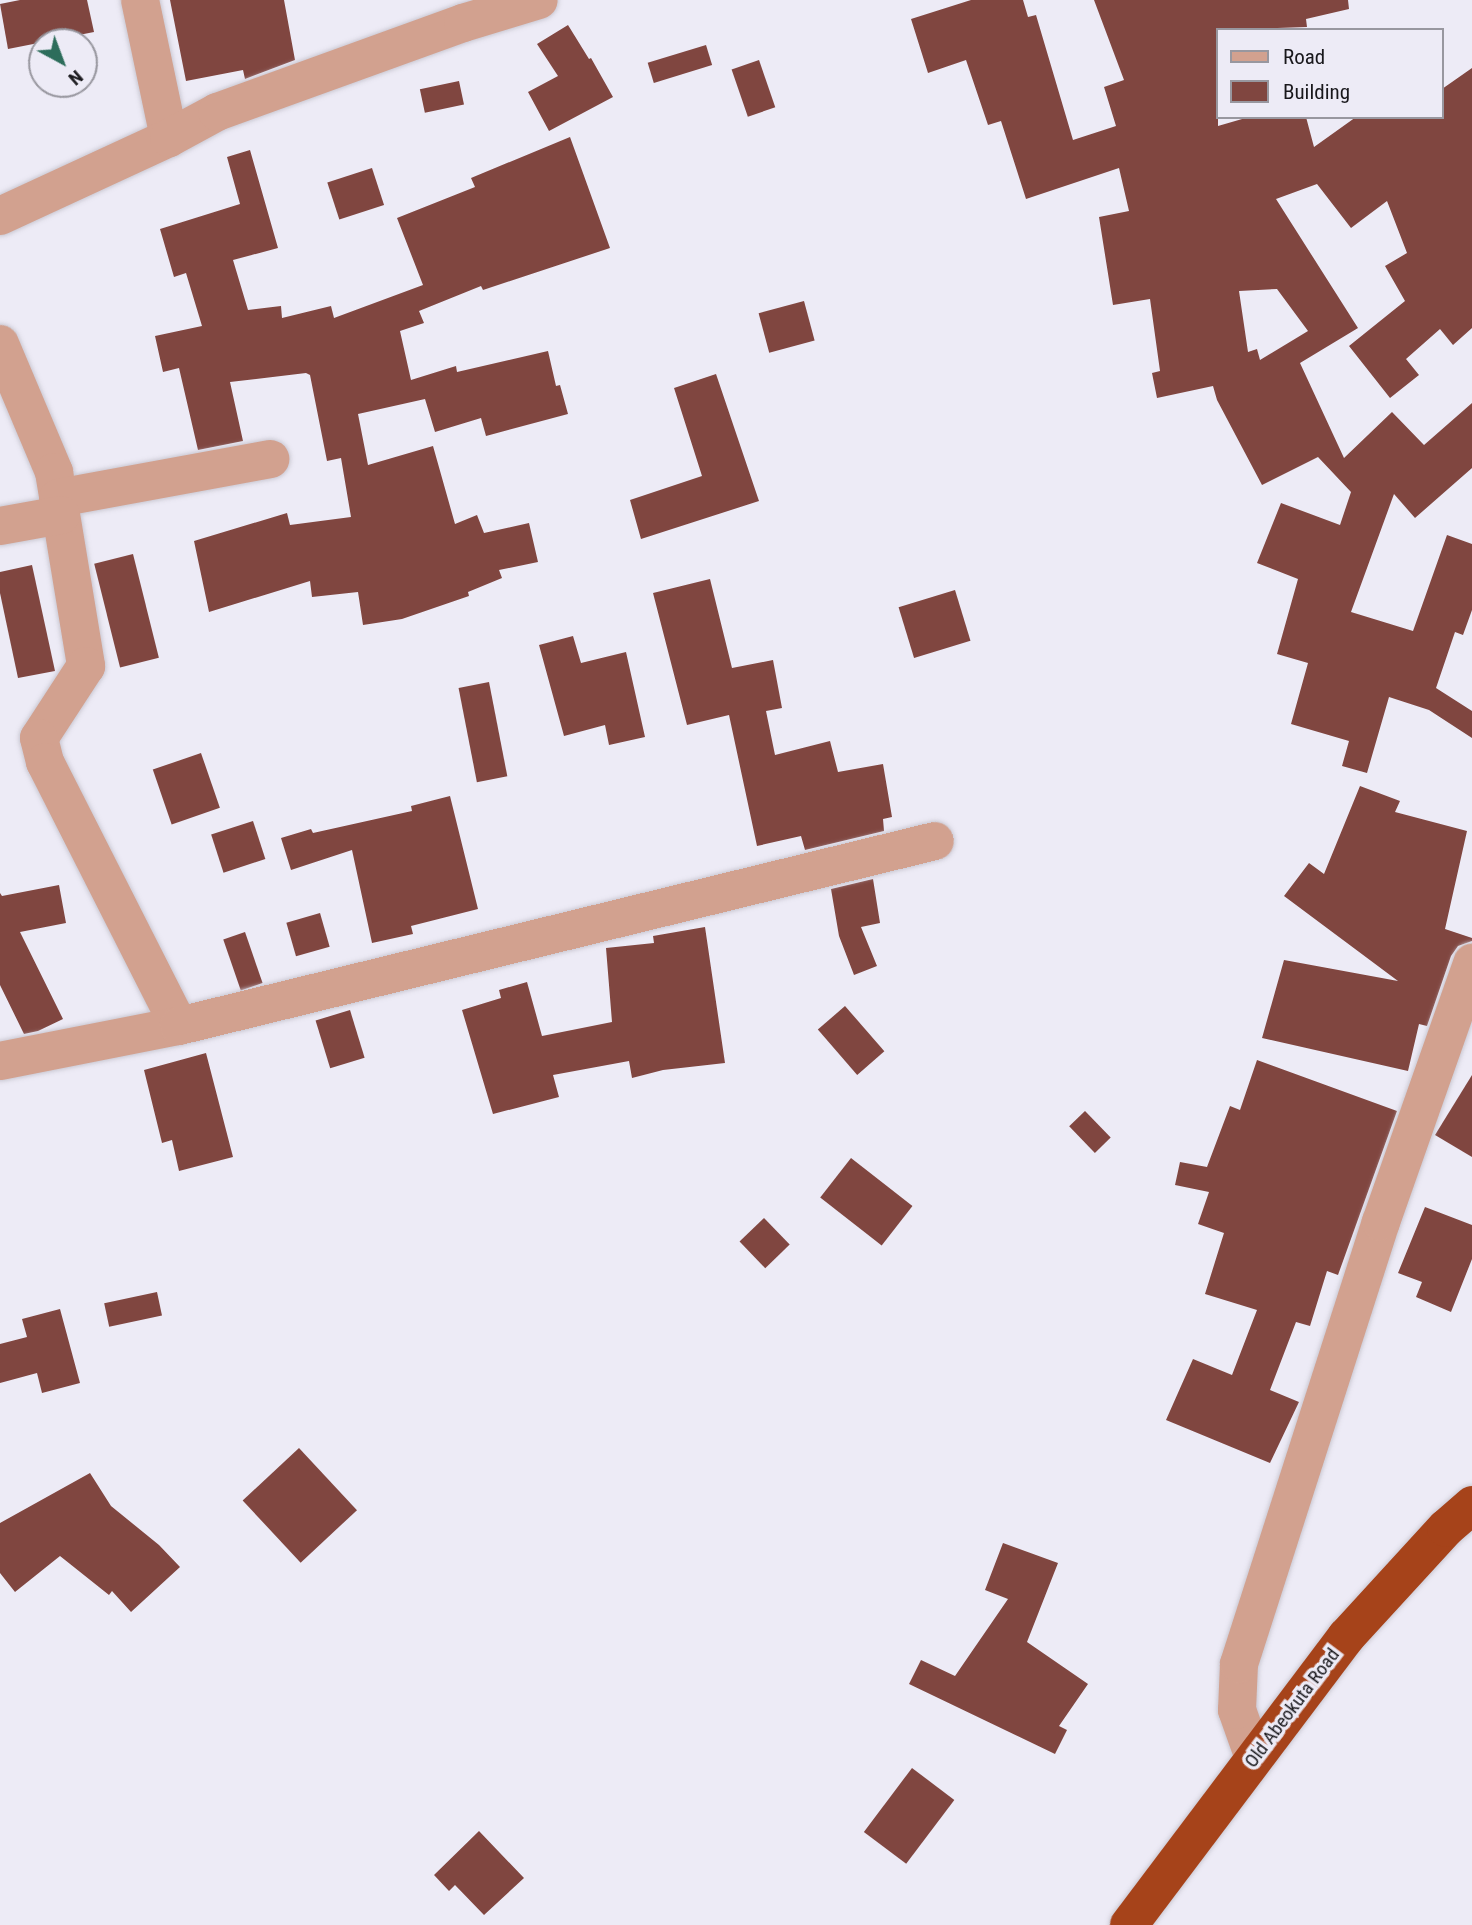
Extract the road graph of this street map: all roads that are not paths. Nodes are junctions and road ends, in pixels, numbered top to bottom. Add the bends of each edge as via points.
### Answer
1 (139, 0) edge
2 (539, 0) edge
3 (169, 138) junction
4 (0, 216) edge
5 (0, 344) edge
6 (270, 459) dead end
7 (59, 506) junction
8 (0, 526) edge
9 (935, 841) dead end
10 (1472, 964) edge
11 (179, 1026) junction
12 (0, 1061) edge
13 (1472, 1505) edge
14 (1254, 1758) junction
15 (1129, 1925) edge

1 - 3 street
2 - 3 street via 284,87
3 - 4 street
5 - 7 street via 54,472
6 - 7 street
7 - 8 street
7 - 11 street via 86,666 39,738 46,762
9 - 11 street
10 - 14 street via 1368,1261 1239,1664 1237,1710
11 - 12 street
13 - 14 highway, Old Abeokuta Road via 1346,1637
14 - 15 highway, Old Abeokuta Road

